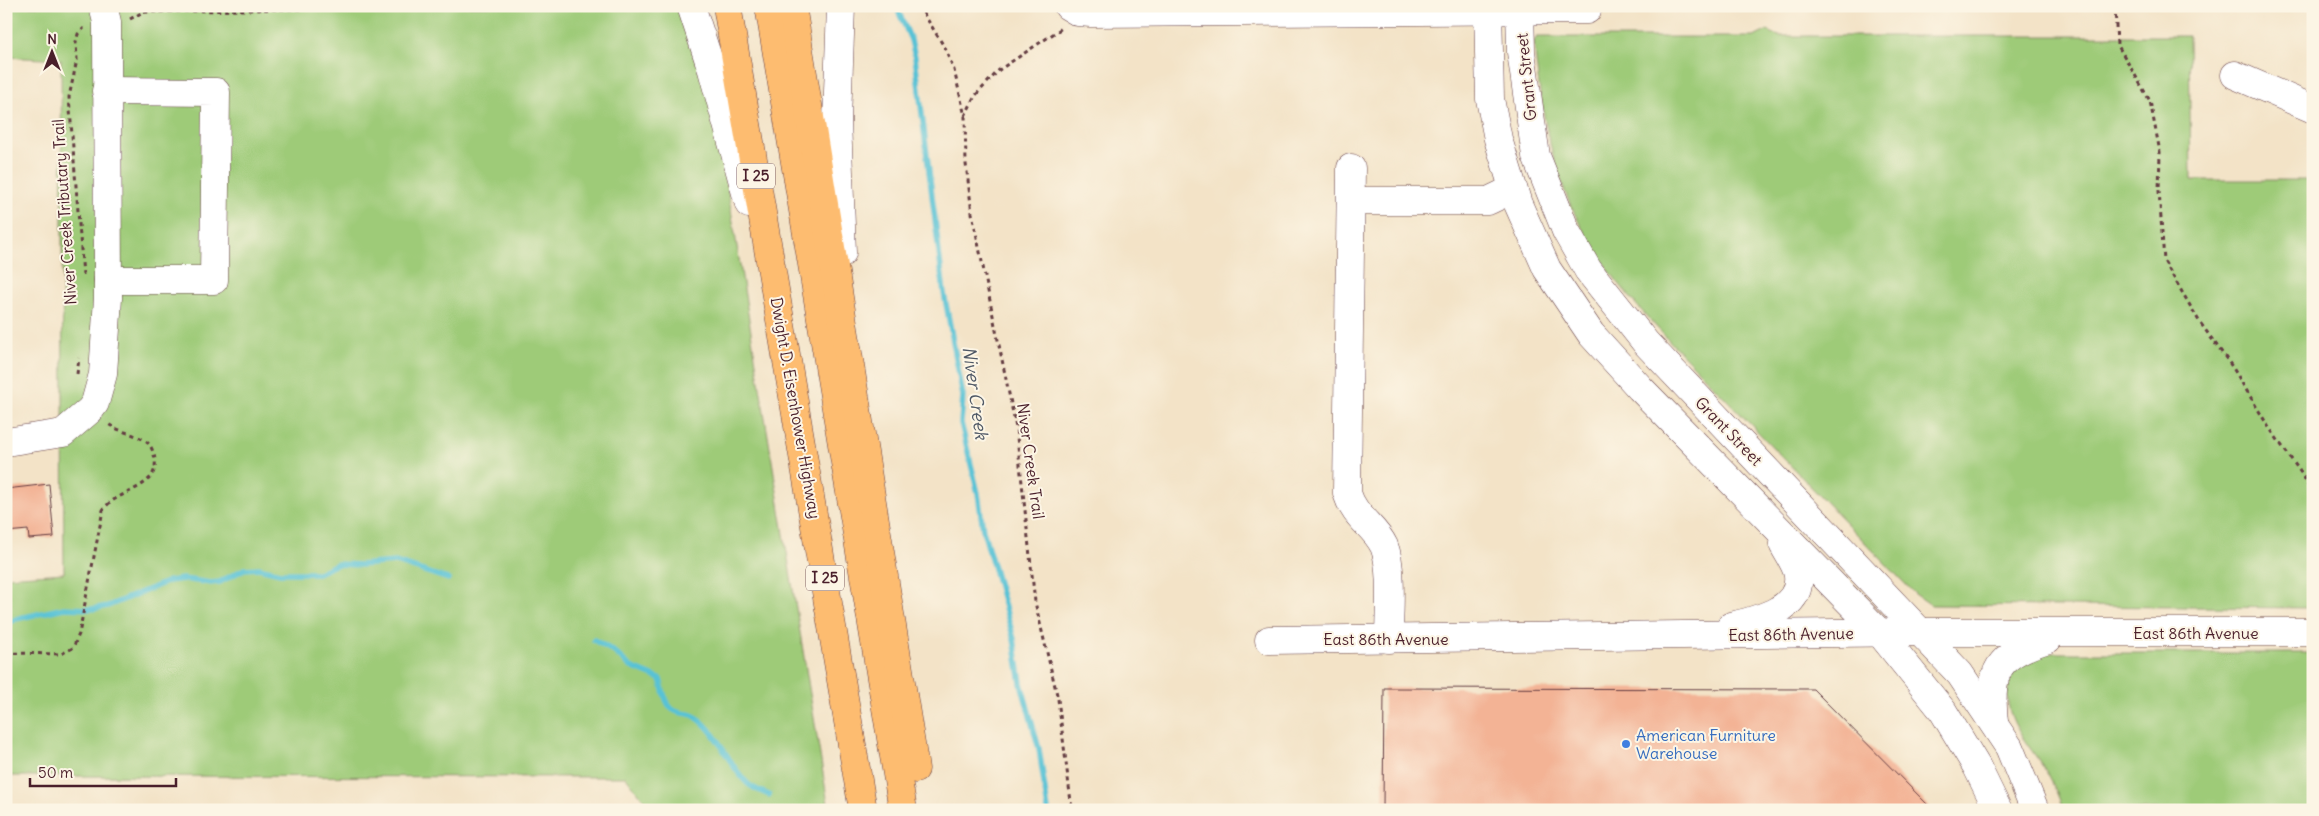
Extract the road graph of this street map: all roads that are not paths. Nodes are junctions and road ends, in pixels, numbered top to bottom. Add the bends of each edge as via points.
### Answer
1 (691, 6) edge
2 (727, 6) edge
3 (769, 6) edge
4 (792, 6) edge
5 (841, 6) edge
6 (1488, 8) edge
7 (1520, 8) edge
8 (1073, 9) edge
9 (1290, 9) edge
10 (1237, 10) edge
11 (1587, 10) dead end
12 (95, 16) edge
13 (2235, 75) dead end
14 (106, 91) junction
15 (2313, 108) edge
16 (1351, 168) dead end
17 (1513, 189) junction
18 (1351, 201) junction
19 (95, 280) junction
20 (846, 332) junction
21 (786, 346) junction
22 (6, 442) edge
23 (1768, 519) junction
24 (1921, 632) junction
25 (2313, 632) edge
26 (1880, 633) junction
27 (2067, 633) junction
28 (1688, 636) junction
29 (1389, 639) junction
30 (1269, 640) dead end
31 (1994, 724) junction
32 (863, 810) edge
33 (903, 810) edge
34 (922, 810) edge
35 (1998, 810) edge
36 (2035, 810) edge

1 - 21 street via 734,144
2 - 21 highway, Dwight D. Eisenhower Highway / I 25
3 - 33 highway
4 - 20 highway
5 - 20 street via 837,146
6 - 7 street
6 - 9 street
6 - 17 street, Grant Street via 1490,99
7 - 11 street
7 - 24 street, Grant Street via 1521,52 1536,156 1566,231 1588,270 1646,343
8 - 10 street
9 - 10 street
12 - 14 street via 106,22
13 - 15 street
14 - 19 street
14 - 19 street via 216,92 214,280
16 - 18 street
17 - 18 street via 1488,201
17 - 23 street, Grant Street via 1547,269 1591,334
18 - 29 street via 1347,492 1357,515 1380,539 1387,555
19 - 22 street via 103,374 95,403 63,433
20 - 34 highway
21 - 32 highway, Dwight D. Eisenhower Highway / I 25
23 - 26 street, Grant Street
23 - 28 street via 1798,576 1796,590 1789,601 1777,612
24 - 26 street, East 86th Avenue
24 - 27 street, East 86th Avenue
24 - 31 street, Grant Street via 1960,674
25 - 27 street, East 86th Avenue
26 - 28 street, East 86th Avenue
26 - 35 street, Grant Street via 1943,711 1977,767
27 - 31 street via 2014,651 1998,668 1993,681
28 - 29 street, East 86th Avenue
29 - 30 street, East 86th Avenue
31 - 36 street, Grant Street via 2009,748

